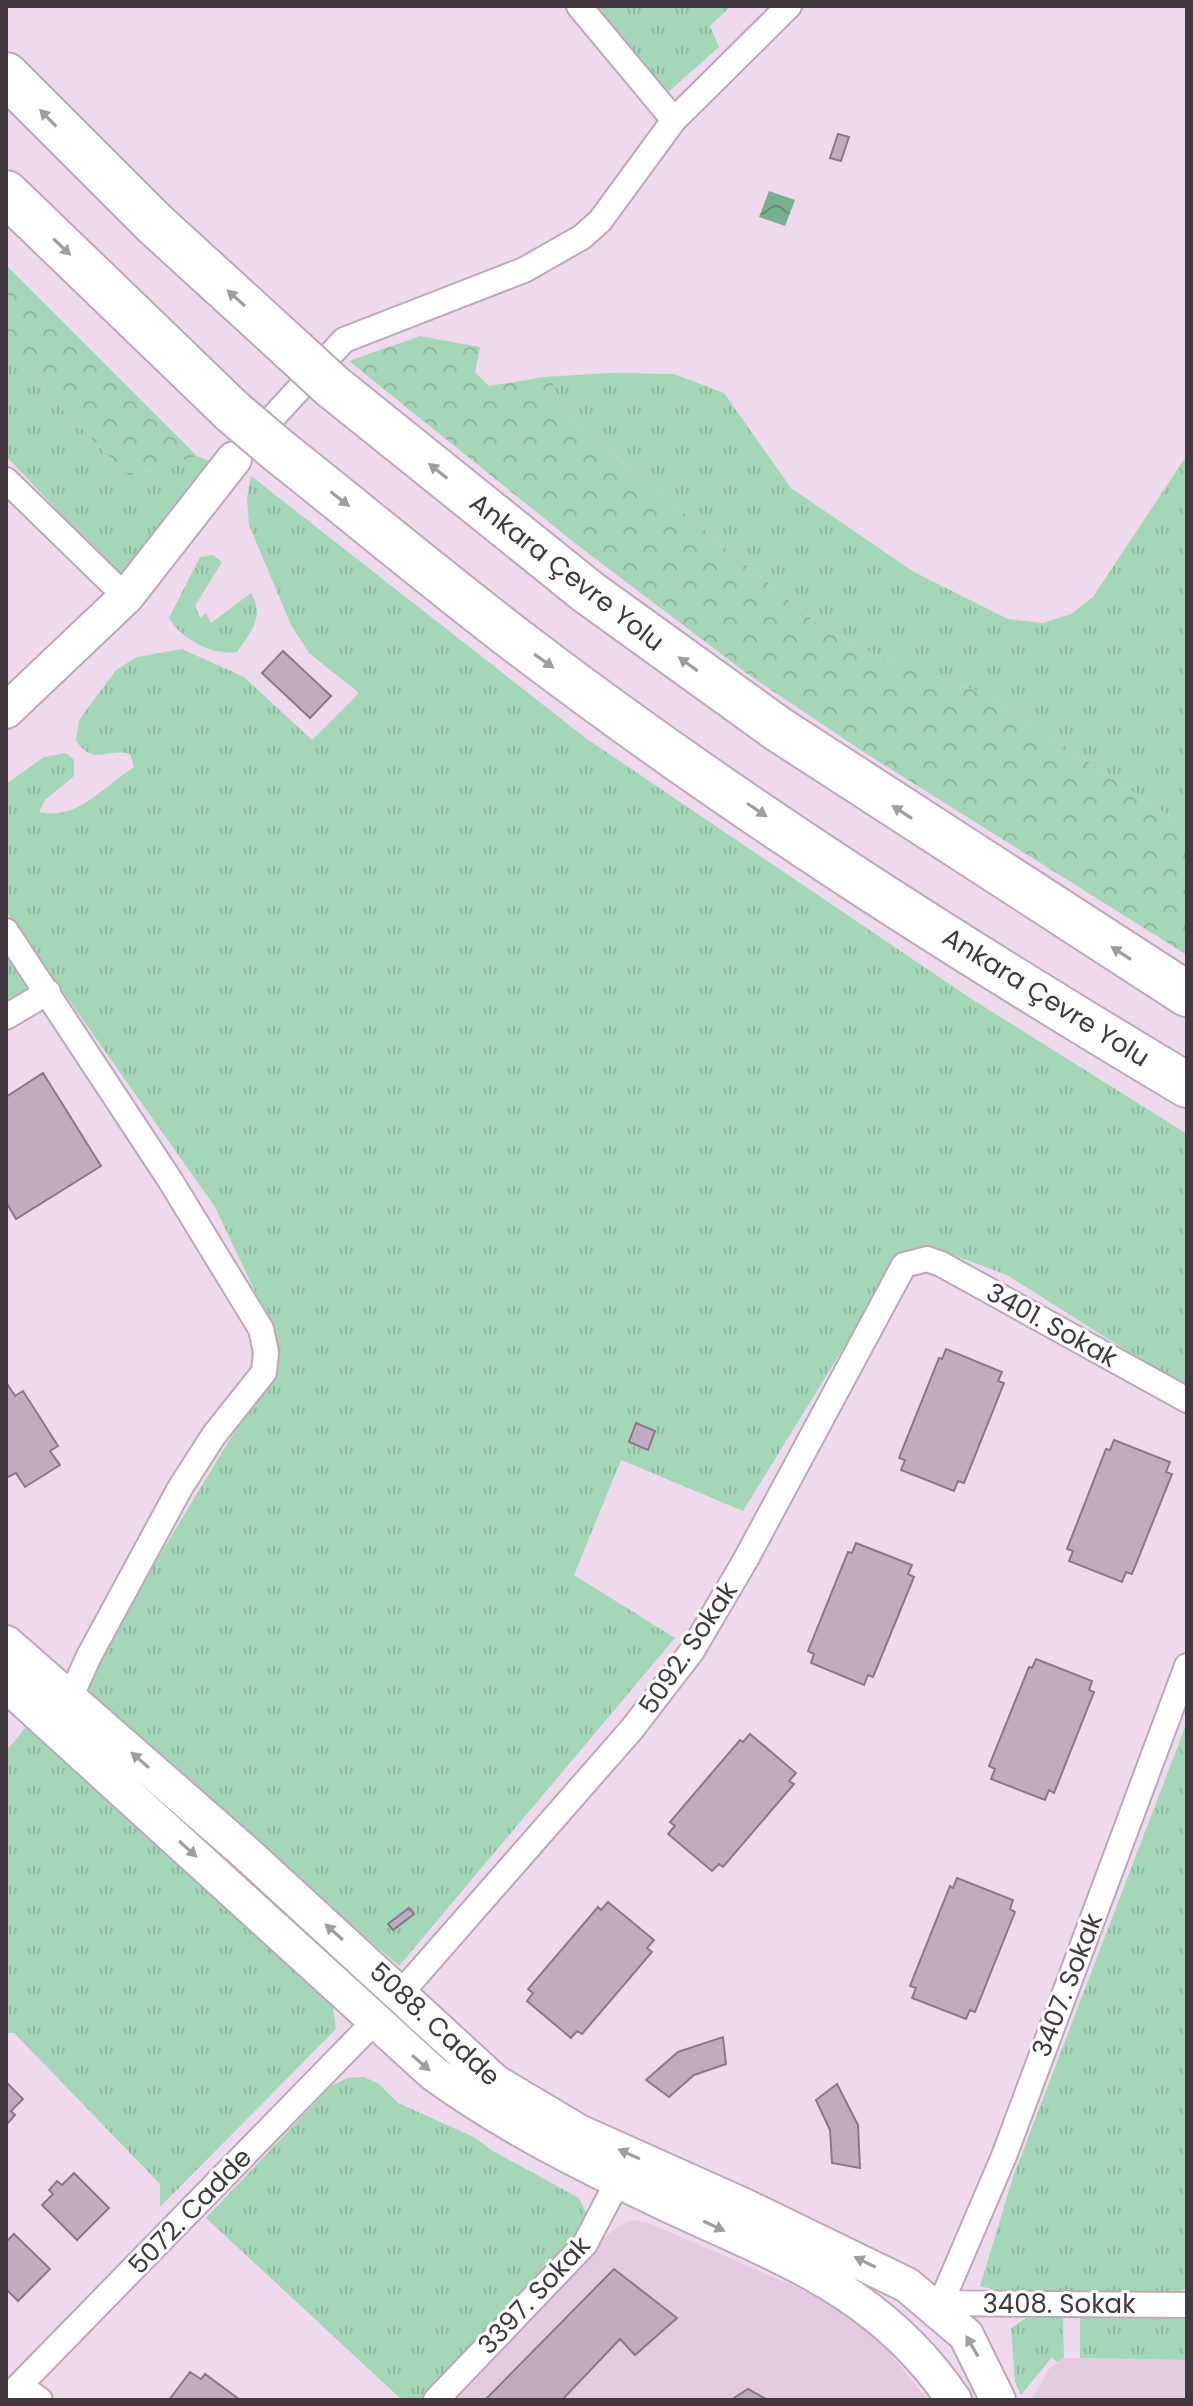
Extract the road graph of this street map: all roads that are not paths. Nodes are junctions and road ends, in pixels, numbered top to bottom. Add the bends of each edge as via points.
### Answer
1 (579, 6) edge
2 (789, 6) edge
3 (6, 75) edge
4 (674, 120) junction
5 (6, 193) edge
6 (234, 459) joint
7 (6, 480) edge
8 (126, 597) junction
9 (6, 711) edge
10 (6, 931) edge
11 (48, 992) junction
12 (1187, 994) edge
13 (6, 1017) edge
14 (1187, 1085) edge
15 (914, 1261) joint
16 (1187, 1400) edge
17 (6, 1643) edge
18 (1187, 1666) edge
19 (6, 1684) edge
20 (70, 1698) junction
21 (400, 1994) junction
22 (374, 2022) junction
23 (618, 2181) junction
24 (936, 2303) junction
25 (1187, 2305) edge
26 (903, 2339) junction
27 (13, 2392) edge
28 (40, 2400) edge
29 (436, 2400) edge
30 (954, 2400) edge
31 (998, 2400) edge

1 - 4 street
2 - 4 street
12 -> 3 highway, Ankara Çevre Yolu, bridge via 778,729 588,592 332,386 154,223
4 - 6 street via 600,221 582,237 524,270 344,340
5 -> 14 highway, Ankara Çevre Yolu, bridge via 233,412 526,648 718,785
6 - 8 street
7 - 8 street
8 - 9 street
10 - 11 street
11 - 13 street
11 - 20 street via 261,1329 266,1352 264,1372 180,1488
15 - 16 street, 3401. Sokak via 941,1264
15 - 21 street, 5092. Sokak via 897,1274 692,1651 632,1729
17 - 20 street, 5088. Cadde
18 - 24 street, 3407. Sokak via 1004,2156
19 -> 22 street, 5088. Cadde
21 -> 20 street, 5088. Cadde
24 -> 21 street, 5088. Cadde via 871,2265 531,2106 461,2053
22 -> 23 street, 5088. Cadde via 484,2111
22 - 27 street, 5072. Cadde
23 -> 26 street, 5088. Cadde via 832,2282
23 - 29 street, 3397. Sokak via 585,2244
24 - 25 street, 3408. Sokak
24 - 26 street
31 -> 24 street, 5088. Cadde via 966,2335
26 - 30 street, 5088. Cadde
27 - 28 street

